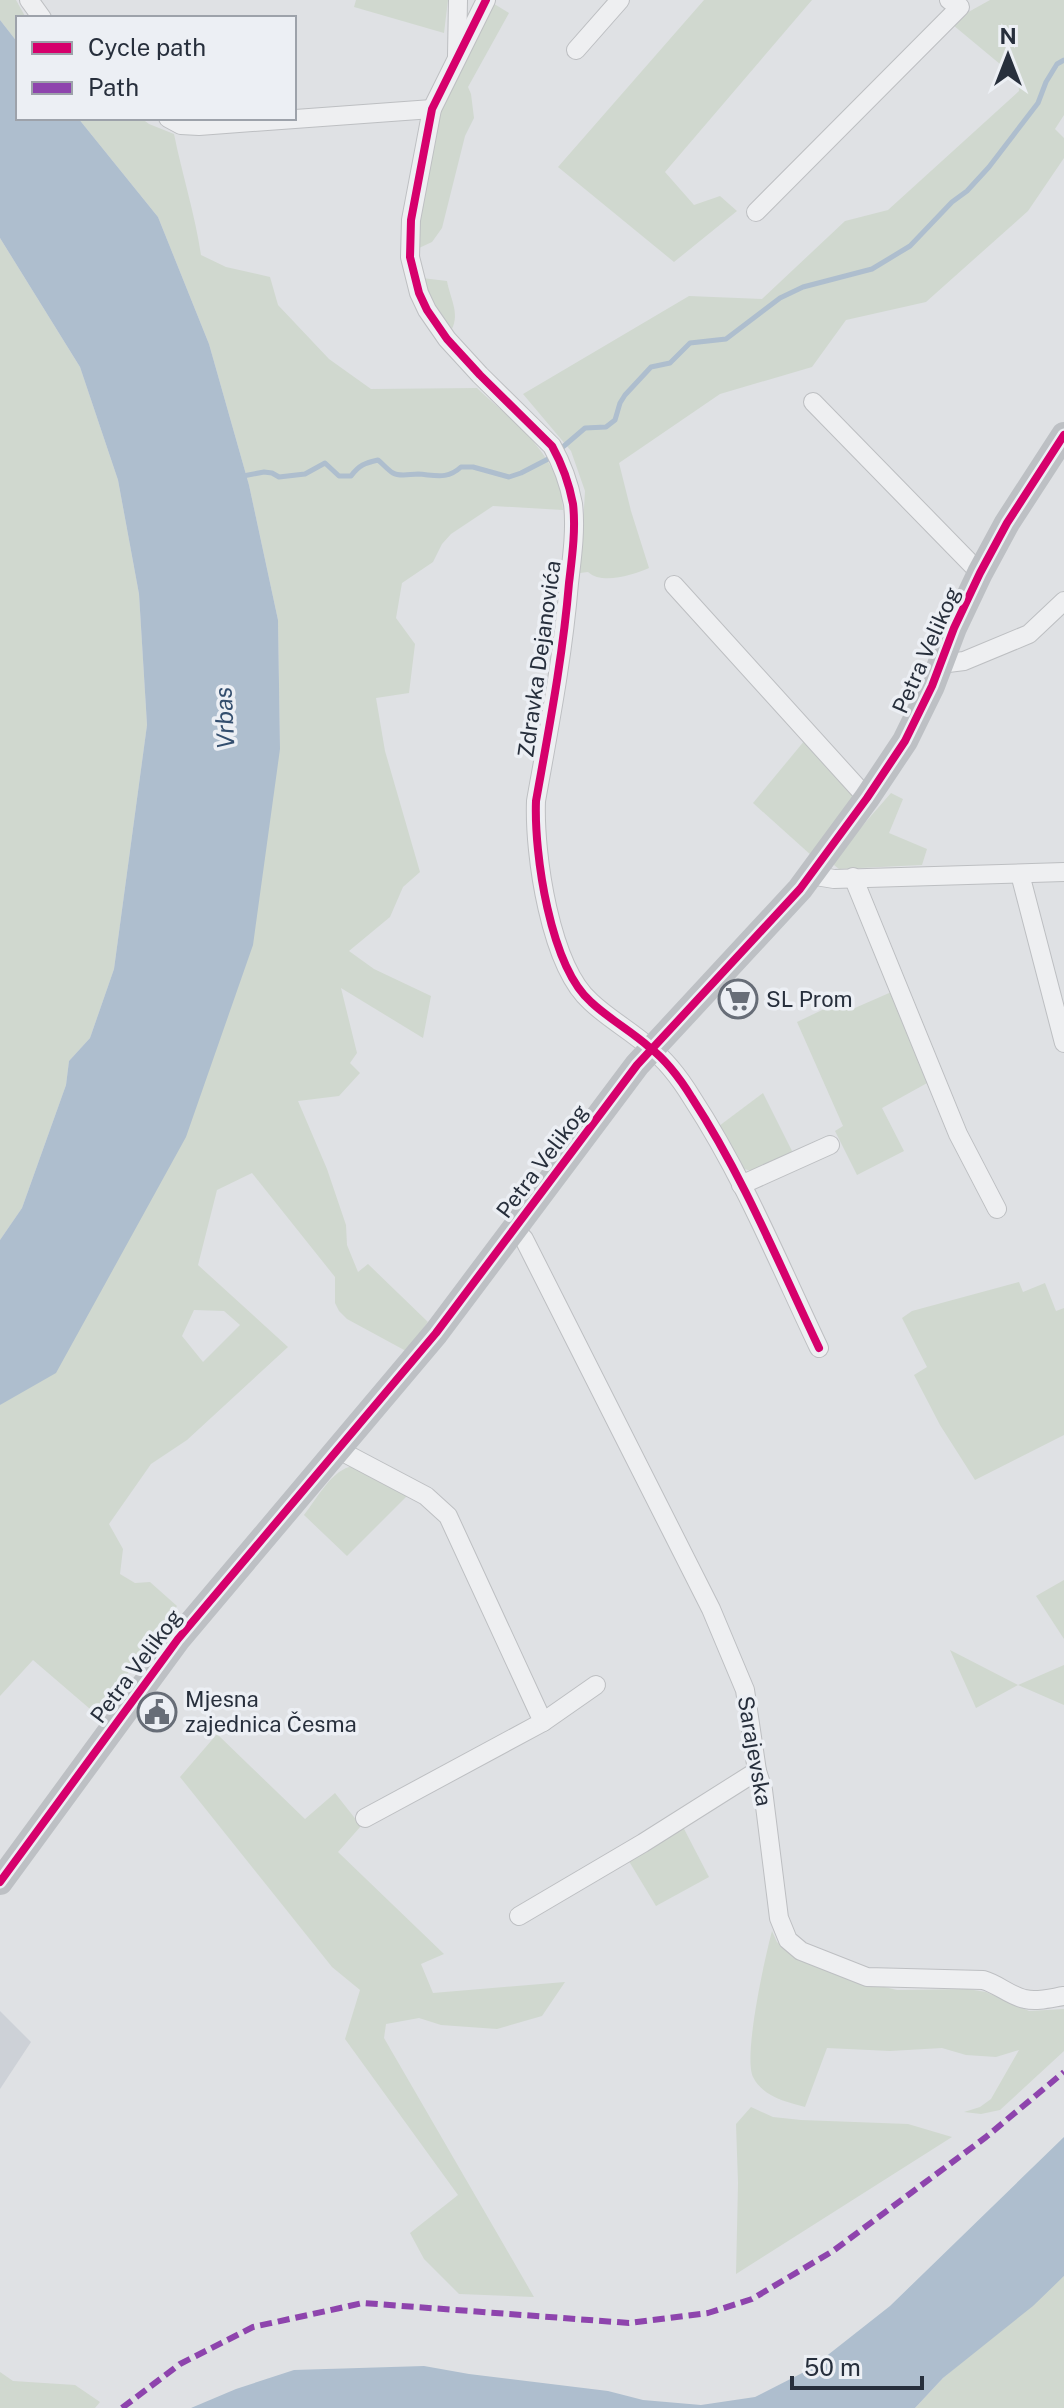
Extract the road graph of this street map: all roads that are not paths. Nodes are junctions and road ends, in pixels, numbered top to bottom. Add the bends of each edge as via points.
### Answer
1 (458, 0) edge
2 (486, 0) edge
3 (620, 0) edge
4 (962, 3) edge
5 (576, 50) dead end
6 (457, 56) junction
7 (432, 109) junction
8 (296, 119) edge
9 (172, 120) edge
10 (281, 120) edge
11 (756, 212) dead end
12 (813, 402) dead end
13 (1064, 435) edge
14 (980, 573) junction
15 (674, 585) dead end
16 (1064, 601) edge
17 (940, 664) junction
18 (867, 798) junction
19 (1064, 872) edge
20 (1020, 874) junction
21 (810, 875) junction
22 (853, 877) junction
23 (1064, 1043) edge
24 (651, 1048) junction
25 (830, 1145) dead end
26 (741, 1185) junction
27 (997, 1209) dead end
28 (514, 1228) junction
29 (819, 1348) dead end
30 (337, 1449) junction
31 (596, 1685) dead end
32 (543, 1722) junction
33 (757, 1771) junction
34 (365, 1818) dead end
35 (0, 1882) edge
36 (519, 1916) dead end
37 (1064, 1996) edge

1 - 6 street, Zdravka Dejanovića
2 - 6 street
3 - 5 street
4 - 11 street
6 - 7 street, Zdravka Dejanovića
7 - 8 street
7 - 24 street, Zdravka Dejanovića via 411,220 410,257 419,293 463,358 556,454 573,507 564,638 536,801 537,850 556,937 570,976 590,1002
9 - 10 street via 199,126
12 - 14 street
13 - 14 street, Petra Velikog
14 - 17 street, Petra Velikog
15 - 18 street
16 - 17 street via 1029,634 964,661
17 - 18 street, Petra Velikog via 905,741
18 - 21 street, Petra Velikog
19 - 20 street
20 - 22 street
20 - 23 street
21 - 22 street
21 - 24 street, Petra Velikog
22 - 27 street via 958,1134
24 - 26 street, Zdravka Dejanovića via 694,1100
24 - 28 street, Petra Velikog
25 - 26 street
26 - 29 street, Zdravka Dejanovića
28 - 30 street, Petra Velikog via 436,1333
28 - 33 street, Sarajevska via 711,1609 745,1690
30 - 32 street via 426,1496 448,1516
30 - 35 street, Petra Velikog via 178,1639
31 - 32 street
32 - 34 street
33 - 36 street
33 - 37 street, Sarajevska via 779,1918 788,1940 801,1951 867,1977 983,1980 1024,1999

